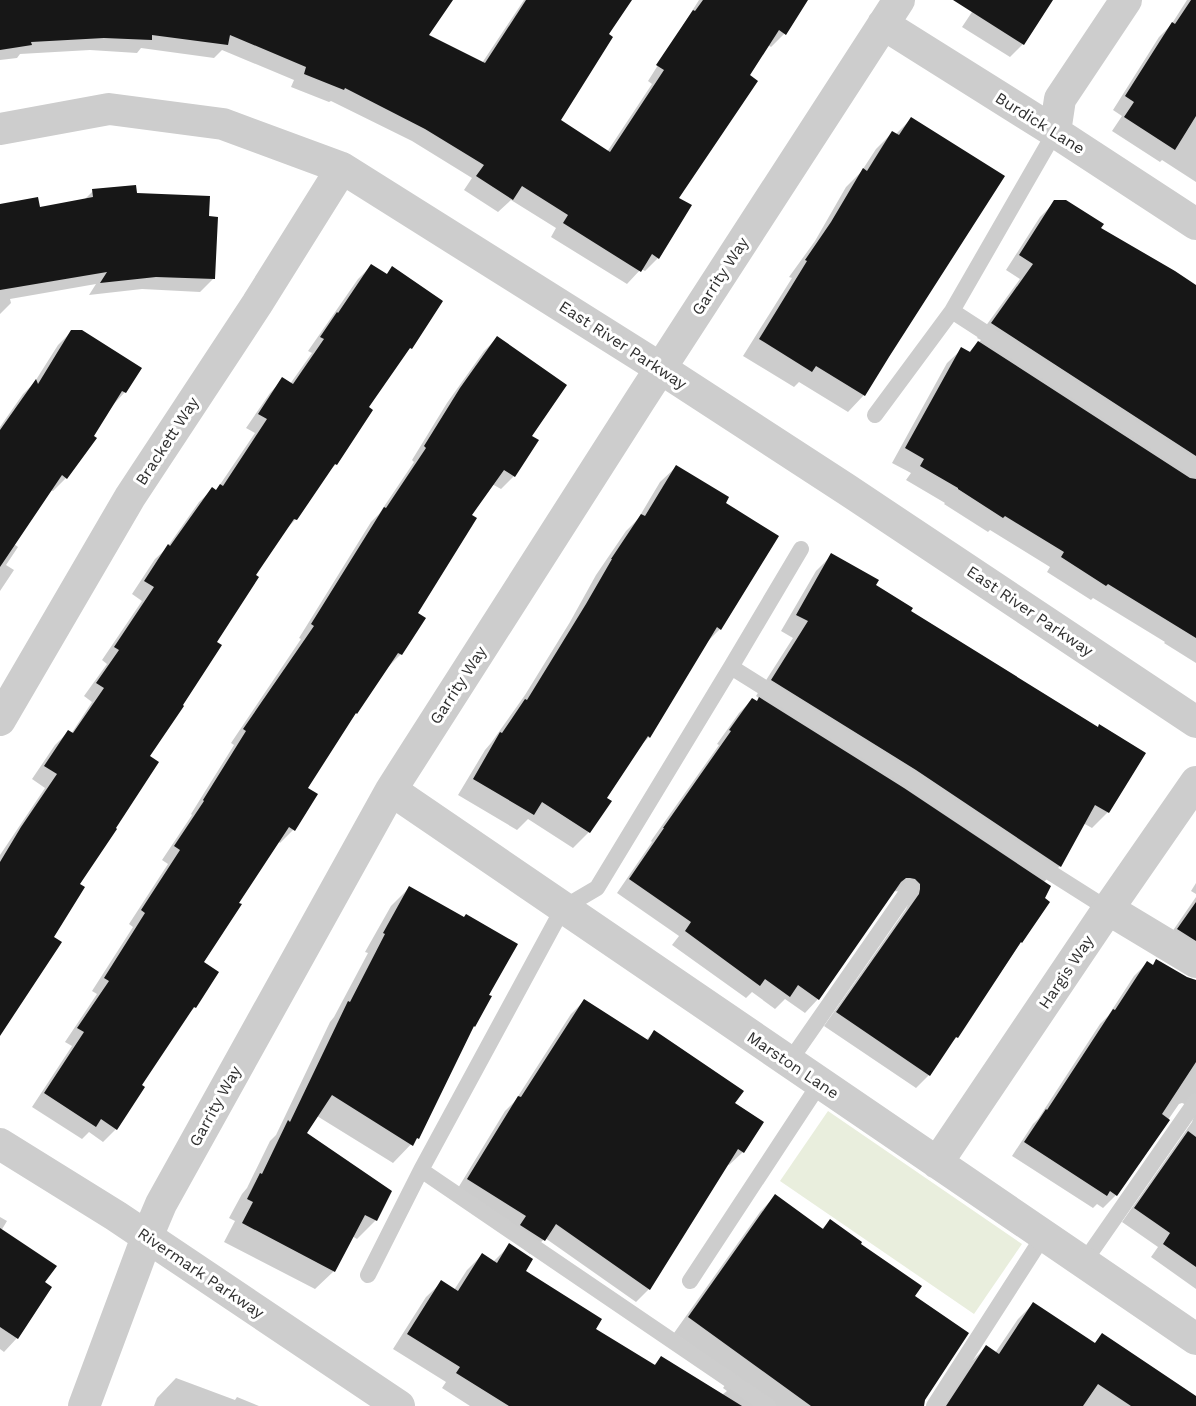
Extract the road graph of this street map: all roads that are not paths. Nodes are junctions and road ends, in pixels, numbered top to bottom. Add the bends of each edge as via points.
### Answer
1 (1126, 0) edge
2 (888, 9) edge
3 (0, 129) edge
4 (1055, 132) junction
5 (342, 168) junction
6 (1196, 224) edge
7 (952, 311) junction
8 (660, 368) junction
9 (875, 416) dead end
10 (1196, 469) edge
11 (801, 549) dead end
12 (731, 667) junction
13 (0, 720) edge
14 (1196, 722) edge
15 (1196, 782) edge
16 (391, 790) junction
17 (910, 888) dead end
18 (563, 908) junction
19 (1108, 909) junction
20 (1196, 962) edge
21 (789, 1062) junction
22 (820, 1083) junction
23 (1196, 1101) edge
24 (0, 1144) edge
25 (938, 1163) junction
26 (421, 1170) junction
27 (1044, 1235) junction
28 (147, 1236) junction
29 (1084, 1262) junction
30 (368, 1275) dead end
31 (690, 1281) dead end
32 (1196, 1338) edge
33 (84, 1406) edge
34 (399, 1406) edge
35 (768, 1406) edge
36 (934, 1406) edge

1 - 4 street via 1060,99
2 - 4 street, Burdick Lane
2 - 8 street, Garrity Way
3 - 5 street, East River Parkway via 109,109 223,124
4 - 6 street, Burdick Lane
4 - 7 lane
5 - 8 street, East River Parkway
5 - 13 street, Brackett Way via 130,497
7 - 9 lane
7 - 10 lane
8 - 14 street, East River Parkway
8 - 16 street, Garrity Way
11 - 12 lane
12 - 18 lane via 597,888
12 - 19 lane
15 - 19 street, Hargis Way
16 - 18 street, Marston Lane
16 - 28 street, Garrity Way via 166,1195
17 - 21 lane
18 - 21 street, Marston Lane
18 - 26 lane
19 - 20 street
19 - 25 street, Hargis Way
21 - 22 street, Marston Lane
22 - 25 street, Marston Lane
22 - 31 lane
23 - 29 lane
24 - 28 street, Rivermark Parkway
25 - 27 street, Marston Lane
26 - 30 lane
26 - 35 lane
27 - 29 street, Marston Lane
27 - 36 lane
28 - 33 street, Garrity Way
28 - 34 street, Rivermark Parkway
29 - 32 street, Marston Lane

